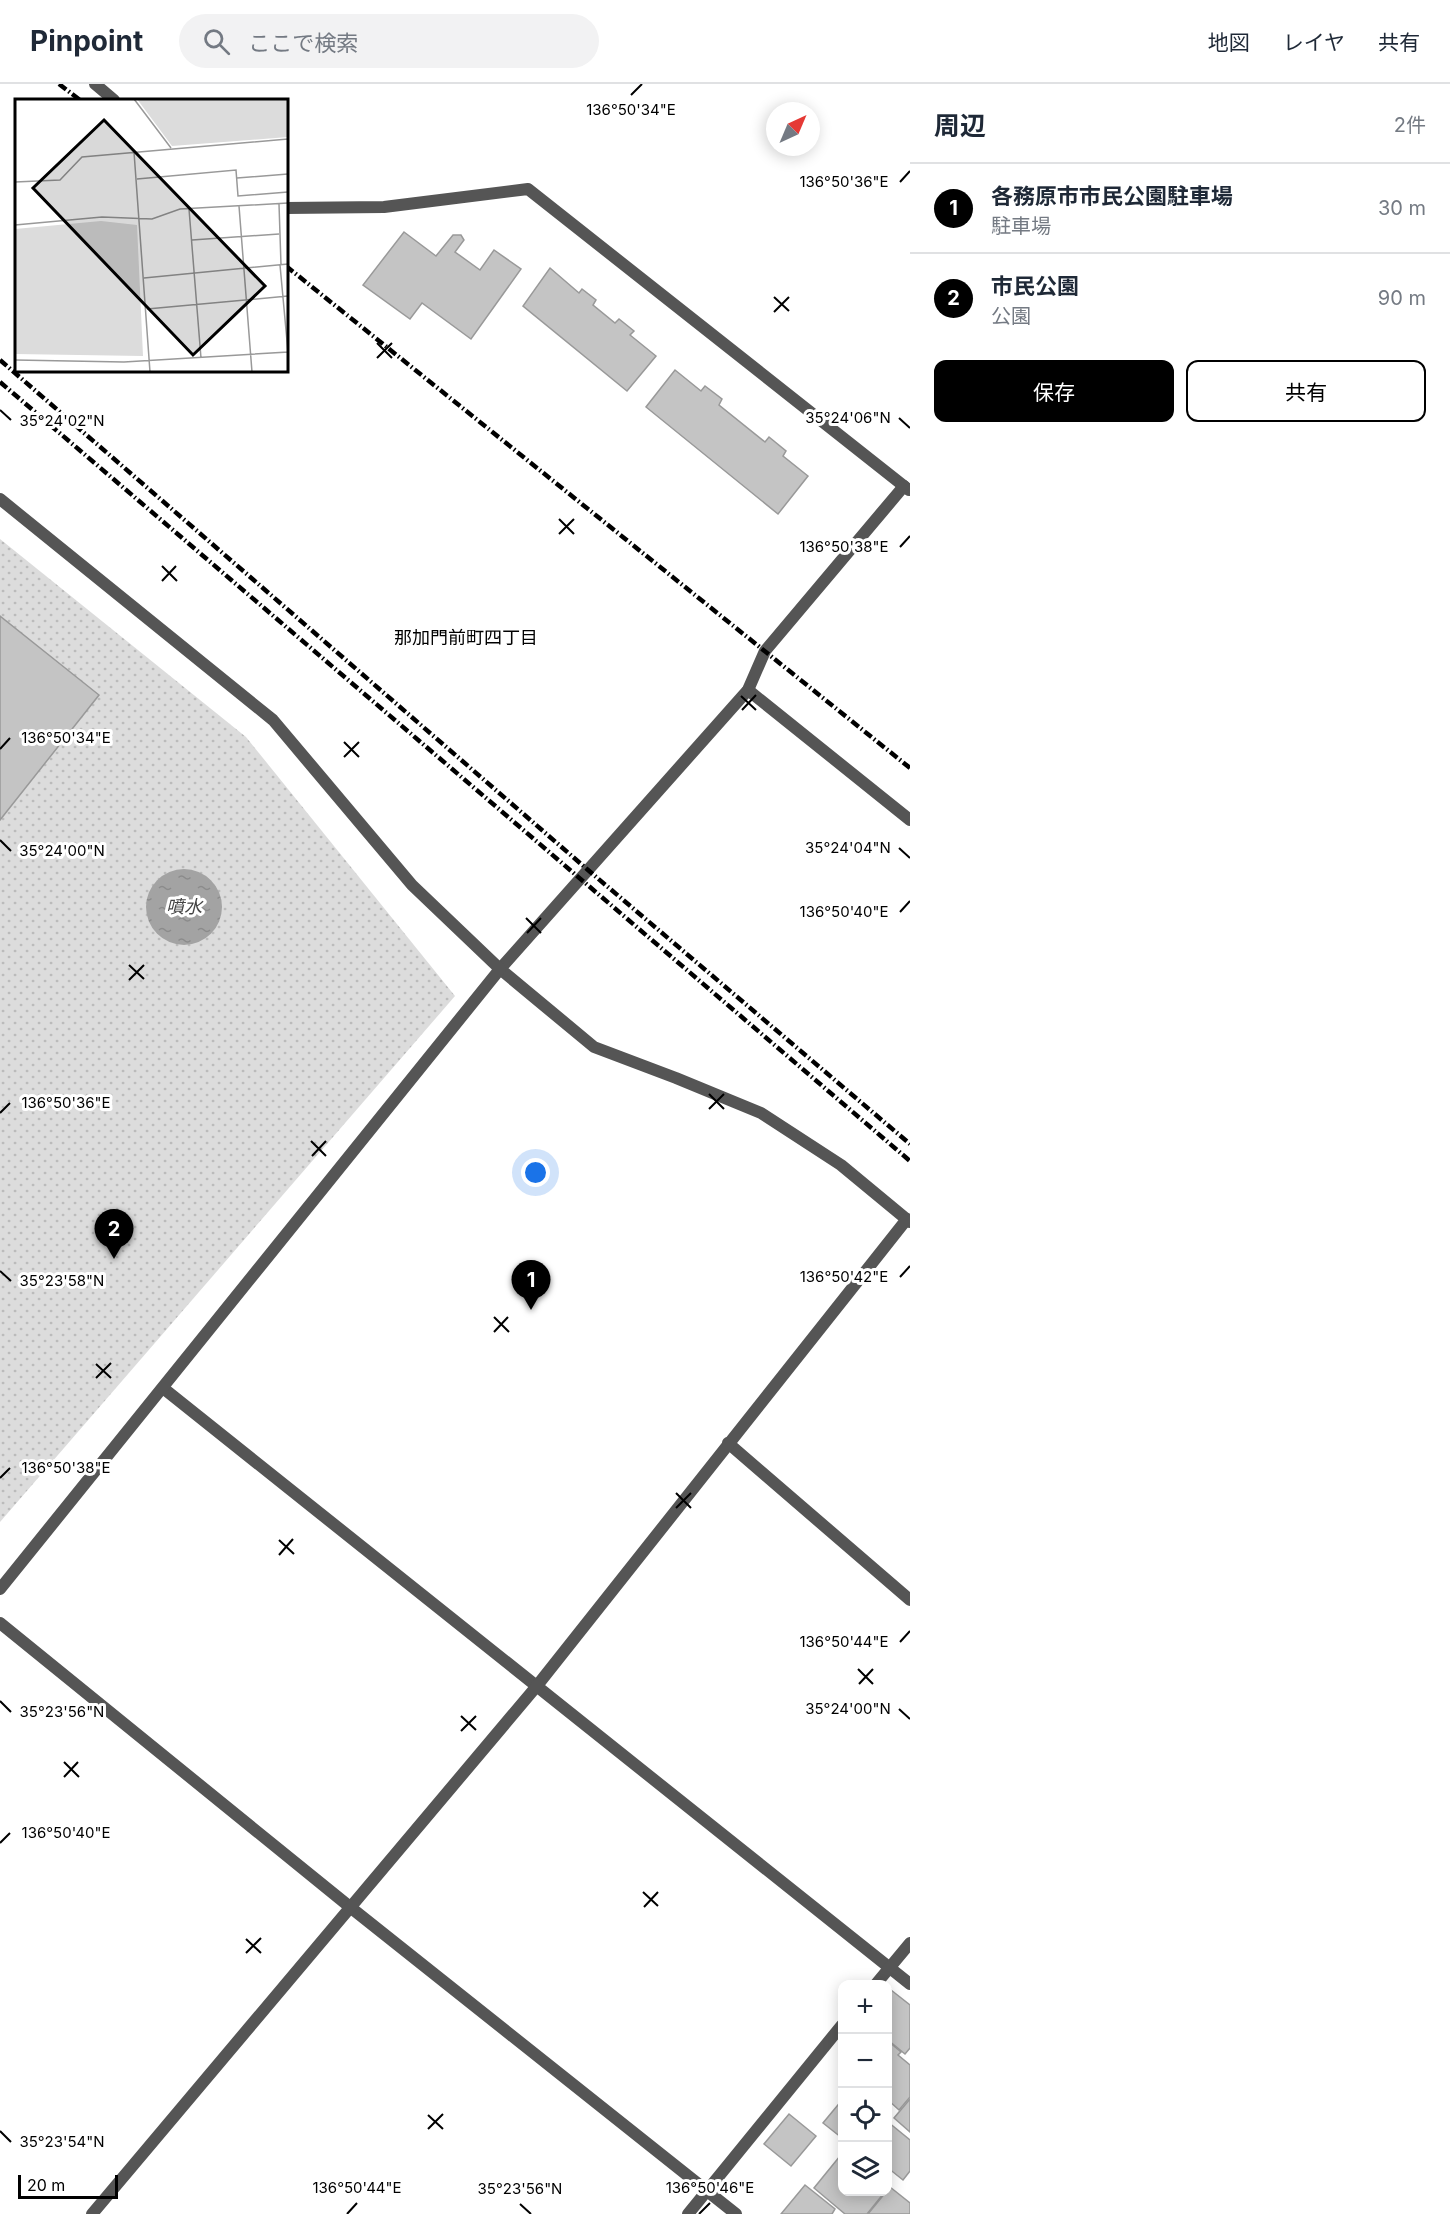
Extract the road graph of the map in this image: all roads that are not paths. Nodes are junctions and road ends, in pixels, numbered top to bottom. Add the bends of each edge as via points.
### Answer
1 (95, 84) edge
2 (113, 99) edge
3 (288, 208) edge
4 (907, 489) edge
5 (0, 499) edge
6 (747, 690) junction
7 (910, 820) edge
8 (500, 969) junction
9 (908, 1220) edge
10 (163, 1388) junction
11 (728, 1443) junction
12 (0, 1589) edge
13 (910, 1600) edge
14 (0, 1623) edge
15 (536, 1687) junction
16 (351, 1907) junction
17 (910, 1943) edge
18 (889, 1968) junction
19 (879, 1980) edge
20 (910, 1984) edge
21 (838, 2031) edge
22 (707, 2190) junction
23 (92, 2214) edge
24 (688, 2214) edge
25 (736, 2214) edge

1 - 2 street
3 - 4 street via 384,207 528,189
4 - 6 street via 765,651
5 - 8 street via 273,720 412,885
6 - 7 street
6 - 8 street
8 - 9 street via 594,1047 761,1113 841,1164
8 - 10 street
9 - 11 street
10 - 12 street
10 - 15 street
11 - 13 street
11 - 15 street
14 - 16 street
15 - 16 street
15 - 18 street
16 - 22 street
16 - 23 street
17 - 18 street
18 - 19 street
18 - 20 street
21 - 22 street
22 - 24 street
22 - 25 street

